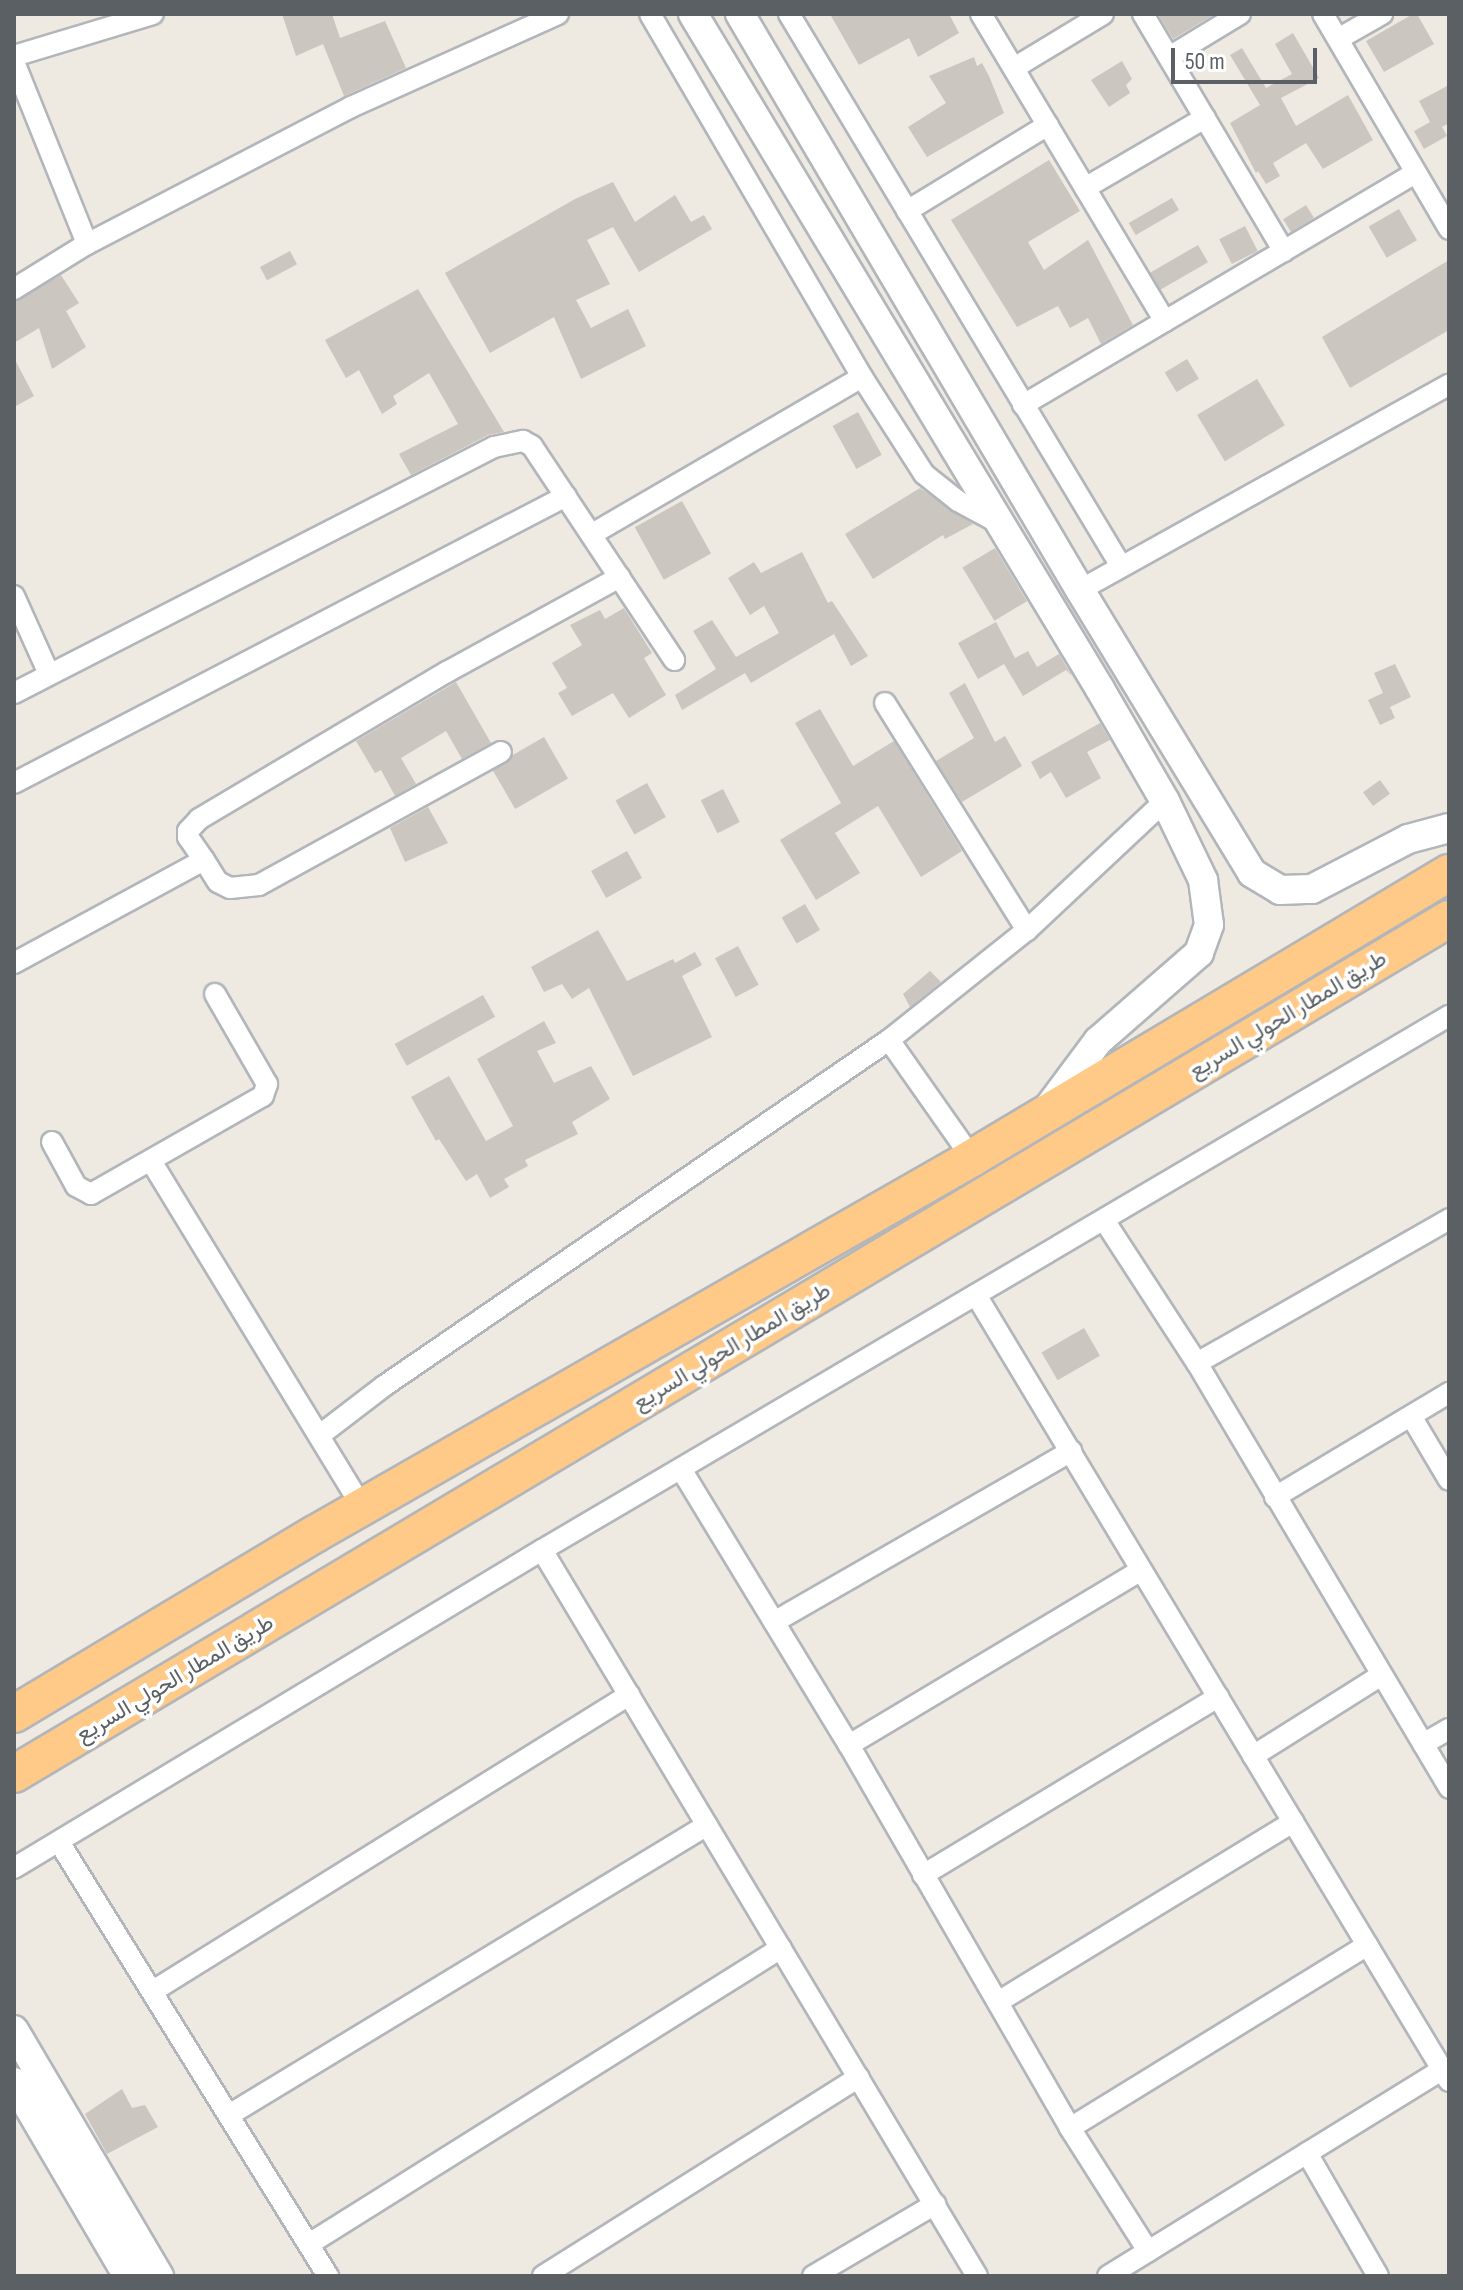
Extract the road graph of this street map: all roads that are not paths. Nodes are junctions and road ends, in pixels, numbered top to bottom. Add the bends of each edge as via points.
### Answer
1 (153, 14) edge
2 (558, 14) edge
3 (650, 14) edge
4 (693, 14) edge
5 (740, 14) edge
6 (789, 14) edge
7 (981, 14) edge
8 (1103, 14) edge
9 (1143, 14) edge
10 (1240, 14) edge
11 (1323, 14) edge
12 (1382, 14) edge
13 (1338, 39) junction
14 (14, 56) edge
15 (1169, 57) junction
16 (14, 62) edge
17 (1014, 68) junction
18 (1205, 118) junction
19 (1048, 125) junction
20 (1416, 173) junction
21 (1085, 188) junction
22 (907, 211) junction
23 (1449, 229) edge
24 (87, 244) junction
25 (1284, 251) junction
26 (891, 270) junction
27 (14, 289) edge
28 (859, 293) junction
29 (1165, 321) junction
30 (931, 337) junction
31 (901, 362) junction
32 (862, 377) junction
33 (1449, 385) edge
34 (1023, 405) junction
35 (566, 496) junction
36 (997, 522) junction
37 (592, 534) junction
38 (1121, 566) junction
39 (620, 577) junction
40 (1080, 590) junction
41 (14, 597) edge
42 (674, 660) dead end
43 (49, 674) junction
44 (14, 693) edge
45 (885, 703) dead end
46 (501, 752) dead end
47 (14, 783) edge
48 (1165, 801) junction
49 (1449, 828) edge
50 (204, 860) junction
51 (1449, 873) edge
52 (1449, 919) edge
53 (1027, 930) junction
54 (14, 963) edge
55 (215, 994) dead end
56 (1449, 1016) edge
57 (889, 1040) junction
58 (1028, 1123) junction
59 (52, 1142) dead end
60 (972, 1158) junction
61 (151, 1161) junction
62 (1449, 1219) edge
63 (1104, 1220) junction
64 (976, 1295) junction
65 (1197, 1363) junction
66 (1449, 1393) edge
67 (1411, 1416) junction
68 (320, 1435) junction
69 (1071, 1451) junction
70 (681, 1469) junction
71 (1449, 1480) edge
72 (1275, 1497) junction
73 (362, 1507) junction
74 (315, 1534) junction
75 (542, 1550) junction
76 (1141, 1570) junction
77 (343, 1579) junction
78 (230, 1585) junction
79 (774, 1622) junction
80 (257, 1631) junction
81 (1380, 1676) junction
82 (629, 1695) junction
83 (1218, 1697) junction
84 (14, 1714) edge
85 (1449, 1729) edge
86 (1423, 1744) junction
87 (849, 1745) junction
88 (1253, 1756) junction
89 (14, 1774) edge
90 (1449, 1788) edge
91 (1293, 1822) junction
92 (707, 1825) junction
93 (59, 1842) junction
94 (14, 1868) edge
95 (923, 1875) junction
96 (1367, 1945) junction
97 (781, 1948) junction
98 (153, 1991) junction
99 (998, 2002) junction
100 (14, 2030) edge
101 (1446, 2075) edge
102 (859, 2077) junction
103 (14, 2082) edge
104 (229, 2115) junction
105 (1070, 2128) junction
106 (1307, 2153) junction
107 (935, 2204) junction
108 (309, 2244) junction
109 (1148, 2251) junction
110 (128, 2276) edge
111 (159, 2276) edge
112 (328, 2276) edge
113 (543, 2276) edge
114 (813, 2276) edge
115 (977, 2276) edge
116 (1108, 2276) edge
117 (1378, 2276) edge

1 - 14 street
2 - 24 street via 351,107
3 - 32 street
4 - 28 street
5 - 26 street
6 - 22 street
7 - 17 street
8 - 17 street
9 - 15 street
10 - 15 street
11 - 13 street
12 - 13 street
13 - 20 street
15 - 18 street
16 - 24 street
17 - 19 street
18 - 21 street
18 - 25 street
19 - 21 street
19 - 22 street
20 - 23 street
20 - 25 street
21 - 29 street
22 - 34 street
24 - 27 street
25 - 29 street
26 - 28 street via 884,289
26 - 30 street
28 - 31 street
29 - 34 street
30 - 31 street via 909,341
30 - 40 street
31 - 36 street
32 - 36 street via 924,474
32 - 37 street
33 - 38 street
34 - 38 street
35 - 37 street
35 - 43 street via 532,446 523,441 494,447
35 - 47 street
36 - 48 street
37 - 39 street
38 - 40 street
39 - 42 street
39 - 50 street via 199,819 188,837
40 - 49 street via 1260,880 1280,890 1312,889 1408,839
41 - 43 street
43 - 44 street
45 - 53 street
46 - 50 street via 259,885 230,888 218,882
48 - 53 street
48 - 58 street via 1203,880 1206,939 1190,964 1098,1041 1060,1095
50 - 54 street
51 - 58 highway, طريق المطار الحولي السريع
52 - 77 highway, طريق المطار الحولي السريع
53 - 57 street
55 - 61 street via 267,1091
56 - 63 street
57 - 60 street
57 - 68 street
58 - 60 highway, طريق المطار الحولي السريع
59 - 61 street via 86,1194
60 - 73 highway, طريق المطار الحولي السريع
61 - 68 street
62 - 65 street
63 - 64 street
63 - 65 street
64 - 69 street
64 - 70 street
65 - 72 street
66 - 67 street
67 - 71 street
67 - 72 street
68 - 73 street
69 - 76 street
69 - 79 street
70 - 75 street
70 - 79 street
72 - 81 street
73 - 74 highway, طريق المطار الحولي السريع
74 - 77 highway via 322,1561
74 - 78 highway, طريق المطار الحولي السريع
75 - 82 street
75 - 93 street
76 - 83 street
76 - 87 street
77 - 80 highway, طريق المطار الحولي السريع
78 - 80 highway via 251,1603
78 - 84 highway, طريق المطار الحولي السريع
79 - 87 street
80 - 89 highway, طريق المطار الحولي السريع
81 - 86 street
81 - 88 street
82 - 92 street
82 - 98 street
83 - 88 street
83 - 95 street
85 - 86 street
86 - 90 street
87 - 95 street
88 - 91 street
91 - 96 street
91 - 99 street
92 - 97 street
92 - 104 street
93 - 94 street
93 - 98 street
95 - 99 street
96 - 101 street
96 - 105 street
97 - 102 street
97 - 108 street
98 - 104 street
99 - 105 street
100 - 111 street
101 - 106 street
102 - 107 street
102 - 113 street
103 - 110 street
104 - 108 street
105 - 109 street
106 - 109 street
106 - 117 street
107 - 114 street
107 - 115 street
108 - 112 street
109 - 116 street

